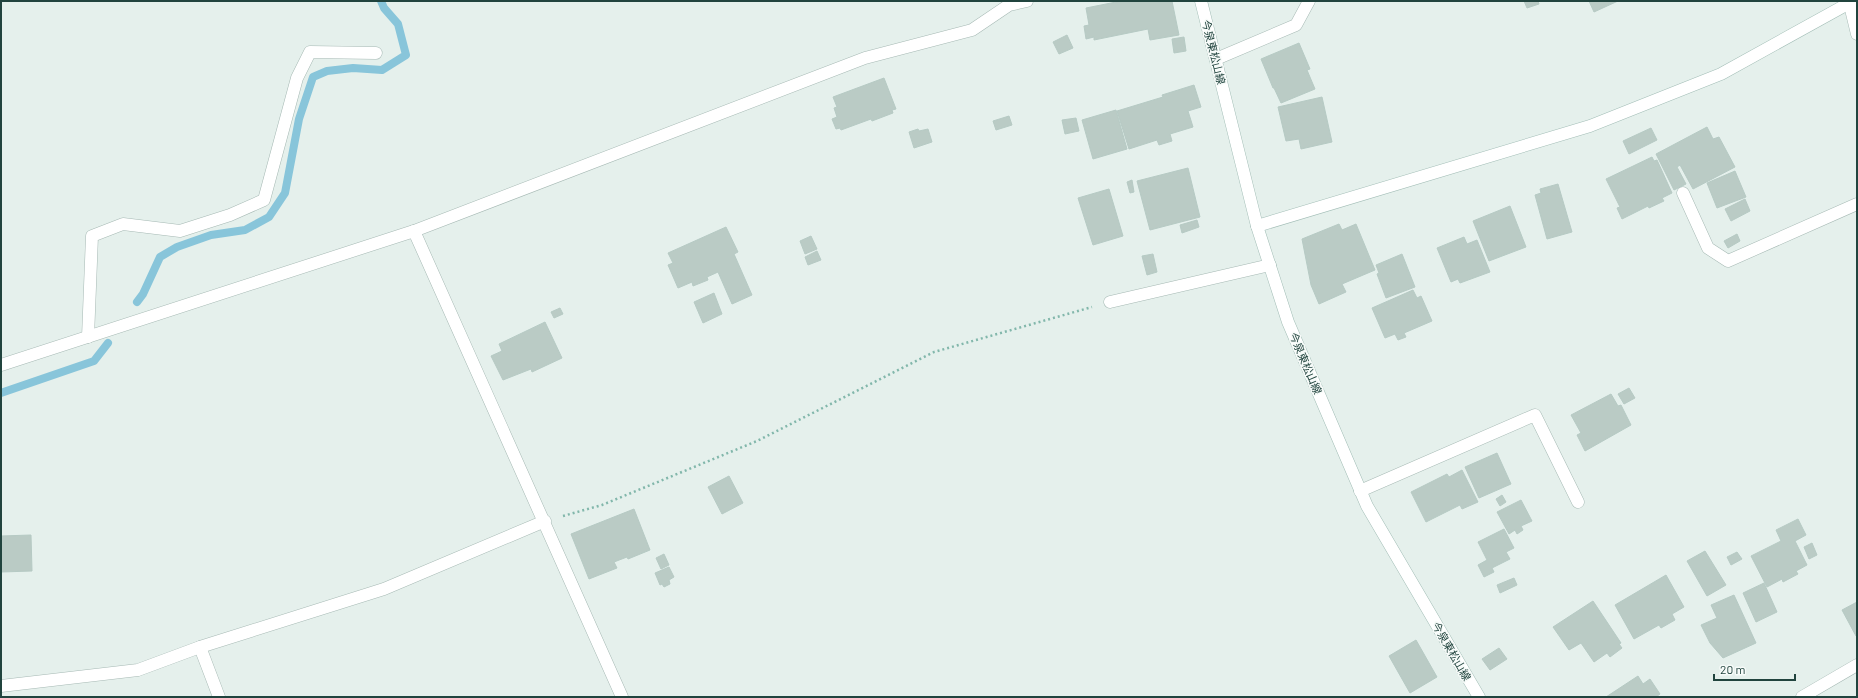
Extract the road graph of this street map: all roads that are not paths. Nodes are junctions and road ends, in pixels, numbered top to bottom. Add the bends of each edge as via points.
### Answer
1 (1027, 1) edge
2 (1201, 1) edge
3 (1309, 1) edge
4 (1850, 2) edge
5 (1857, 34) edge
6 (376, 53) dead end
7 (1216, 59) junction
8 (1683, 193) dead end
9 (1857, 204) edge
10 (1257, 226) junction
11 (414, 231) junction
12 (1270, 265) junction
13 (1110, 302) road end
14 (88, 337) junction
15 (1, 365) edge
16 (1360, 491) junction
17 (1578, 502) dead end
18 (544, 522) junction
19 (200, 647) junction
20 (1857, 665) edge
21 (1, 686) edge
22 (219, 697) edge
23 (622, 697) edge
24 (1479, 697) edge
25 (1802, 697) edge

1 - 11 street via 1009,5 972,30 865,58
2 - 7 street, 今泉東松山線
3 - 7 street via 1296,25
4 - 5 street
4 - 10 street via 1721,74 1590,126
6 - 14 street via 310,52 297,78 264,200 230,215 180,231 123,224 92,236
7 - 10 street, 今泉東松山線
8 - 9 street via 1708,248 1728,261
10 - 12 street, 今泉東松山線
11 - 14 street
11 - 18 street
12 - 13 street
12 - 16 street, 今泉東松山線 via 1288,322
14 - 15 street
16 - 17 street via 1535,415
16 - 24 street, 今泉東松山線
18 - 19 street via 384,589
18 - 23 street
19 - 21 street via 138,670
19 - 22 street
20 - 25 street

